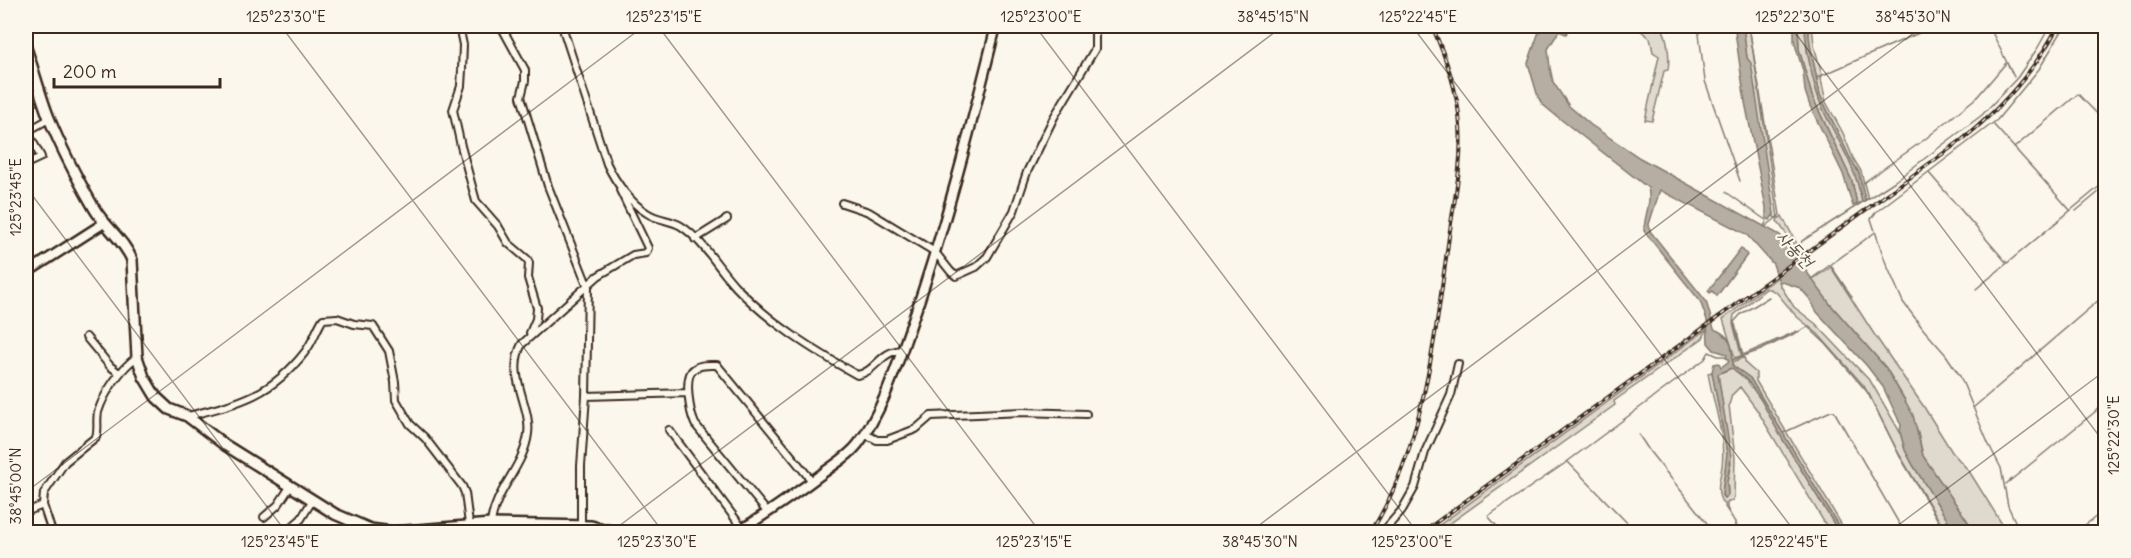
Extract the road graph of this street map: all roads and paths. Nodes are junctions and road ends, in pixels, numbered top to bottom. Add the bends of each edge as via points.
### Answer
1 (459, 26) edge
2 (501, 26) edge
3 (563, 26) edge
4 (996, 26) edge
5 (1095, 26) edge
6 (26, 48) edge
7 (50, 119) junction
8 (27, 135) edge
9 (26, 164) edge
10 (616, 184) junction
11 (842, 203) dead end
12 (727, 219) dead end
13 (104, 223) junction
14 (695, 239) junction
15 (935, 252) junction
16 (26, 273) edge
17 (588, 286) junction
18 (528, 336) junction
19 (86, 337) dead end
20 (902, 350) junction
21 (137, 357) junction
22 (1458, 364) dead end
23 (119, 373) junction
24 (688, 393) junction
25 (586, 396) junction
26 (1086, 414) dead end
27 (187, 416) junction
28 (669, 430) dead end
29 (865, 434) junction
30 (812, 481) junction
31 (290, 487) junction
32 (312, 501) junction
33 (44, 505) junction
34 (26, 512) edge
35 (768, 513) junction
36 (264, 517) dead end
37 (469, 524) junction
38 (491, 524) junction
39 (583, 528) edge
40 (740, 531) edge
41 (52, 532) edge
42 (286, 532) edge
43 (407, 532) edge
44 (615, 532) edge
45 (1383, 532) edge

1 - 18 street via 463,45 461,86 453,110 461,146 476,201 529,263 528,278 537,308
2 - 17 street via 525,70 521,98 548,186
3 - 10 street via 592,123
4 - 15 main road via 968,142
5 - 15 street via 1095,49 1053,117 1014,211 987,257 956,276
6 - 7 main road
7 - 8 street
7 - 13 main road
8 - 9 street via 41,157
10 - 14 street via 647,213 681,226
10 - 17 street via 648,248 646,253 633,255
11 - 15 street via 869,212
12 - 14 street
13 - 16 main road
13 - 21 main road via 132,260
14 - 20 street via 735,286 780,327 857,375 891,351
15 - 20 main road
17 - 18 street
17 - 25 street
18 - 38 street via 518,352 516,366 529,431 527,443 496,503
19 - 23 street
20 - 29 main road
21 - 23 street
21 - 27 main road via 156,397 169,409
22 - 45 street via 1451,395 1425,452 1415,487
23 - 33 street via 99,409 96,437 64,462 46,488
24 - 25 street
24 - 30 street via 693,369 717,365
24 - 35 street via 695,424
25 - 39 street via 580,466
26 - 29 street via 931,416 916,429 887,440
27 - 31 main road
27 - 37 street via 244,400 276,383 304,353 323,319 373,326 388,351 396,400 410,424 462,486
28 - 40 street
29 - 30 main road via 849,454
30 - 35 main road
31 - 32 main road
31 - 36 street
32 - 42 street via 301,519
32 - 43 main road via 357,525
33 - 34 street
33 - 41 street
35 - 40 main road
37 - 38 main road
37 - 43 main road
38 - 39 main road
39 - 44 main road

